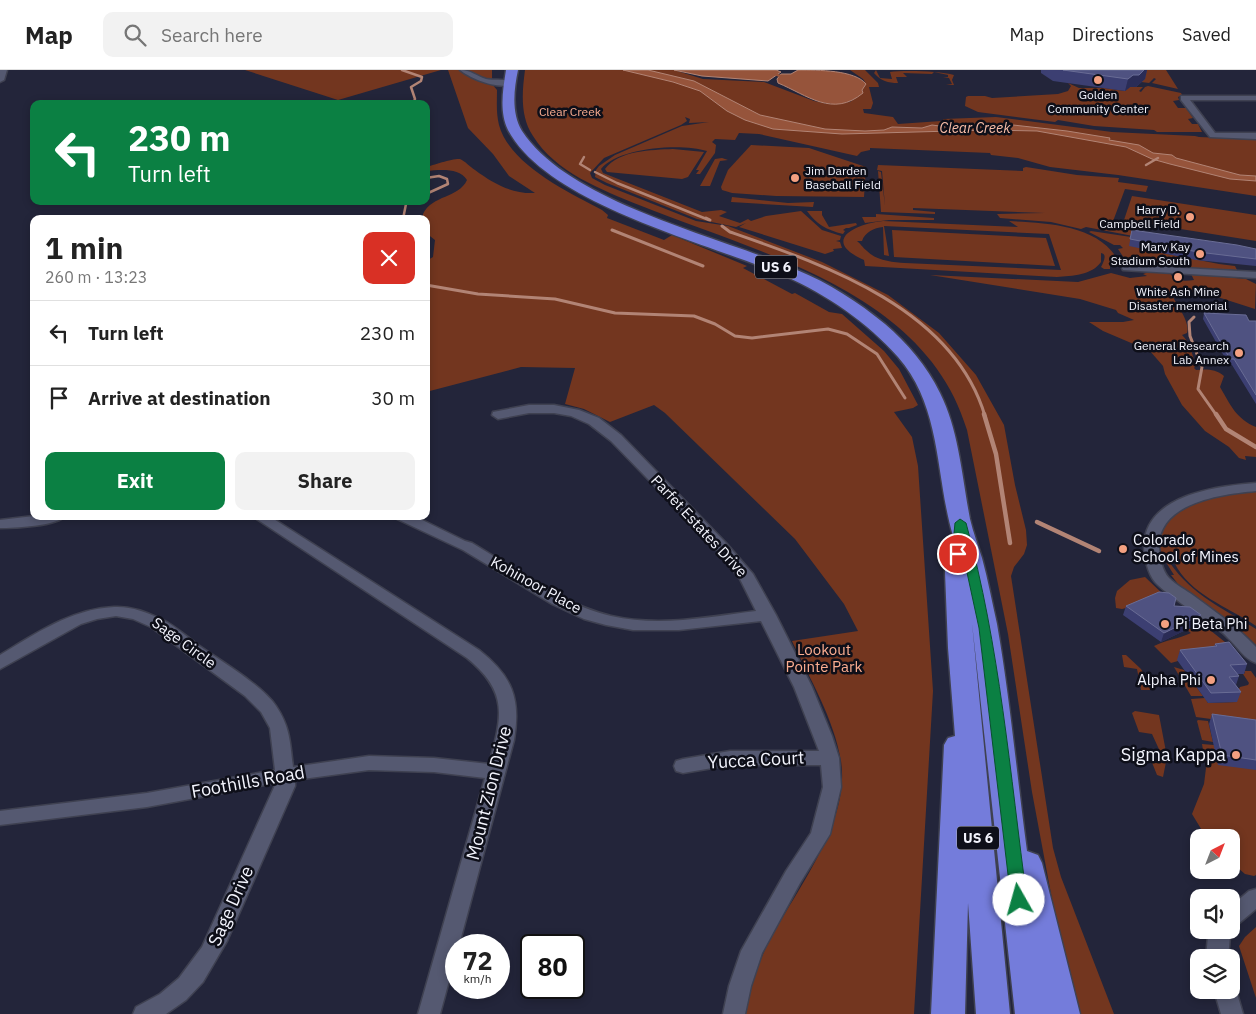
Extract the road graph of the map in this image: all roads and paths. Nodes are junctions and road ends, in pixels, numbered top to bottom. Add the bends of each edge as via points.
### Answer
1 (3, 70) edge
2 (464, 70) edge
3 (512, 70) edge
4 (0, 80) edge
5 (510, 83) junction
6 (1256, 98) edge
7 (1256, 136) edge
8 (1127, 268) dead end
9 (1256, 275) edge
10 (498, 414) dead end
11 (1256, 487) edge
12 (36, 520) edge
13 (265, 520) edge
14 (410, 520) edge
15 (960, 523) junction
16 (0, 524) edge
17 (768, 615) junction
18 (1256, 656) edge
19 (962, 662) junction
20 (0, 663) edge
21 (998, 730) junction
22 (830, 758) junction
23 (683, 766) dead end
24 (496, 772) junction
25 (283, 775) junction
26 (0, 818) edge
27 (1256, 897) edge
28 (1240, 910) edge
29 (1228, 999) edge
30 (144, 1014) edge
31 (430, 1014) edge
32 (734, 1014) edge
33 (948, 1014) edge
34 (993, 1014) edge
35 (1032, 1014) edge
36 (1063, 1014) edge
37 (1232, 1014) edge

1 - 4 street
2 - 5 street via 485,81
3 - 5 highway, US 6
5 - 15 highway, US 6 via 510,114 515,131 532,153 560,176 621,208 763,261 811,283 853,308 894,342 922,376 940,414 948,443
6 - 7 street via 1184,98 1214,135
8 - 9 street
10 - 17 street, Parfet Estates Drive via 554,409 594,421 616,438 721,546 747,577
11 - 18 street via 1201,495 1170,510 1154,526 1151,536 1154,568 1161,579 1233,633
12 - 16 street
13 - 24 street, Mount Zion Drive via 474,654 495,672 508,705 508,720
14 - 17 street, Kohinoor Place via 467,546 554,598 592,615 650,625 680,625
15 - 19 highway, US 6 via 957,572
15 - 21 highway, US 6 via 984,622
17 - 22 street, Parfet Estates Drive via 803,687
19 - 33 highway
19 - 34 highway, US 6
20 - 25 street, Sage Circle via 70,622 93,613 129,611 146,616 251,692 268,708 279,728
21 - 35 highway, US 6
21 - 36 highway
22 - 23 street, Yucca Court via 730,758
22 - 32 street, Parfet Estates Drive via 832,787 820,834 752,951
24 - 25 street, Foothills Road via 434,765 369,763
24 - 31 street, Mount Zion Drive
25 - 26 street, Foothills Road via 147,800
25 - 30 street, Sage Drive via 286,786 204,965 179,992 160,1007
27 - 28 street
29 - 37 street

